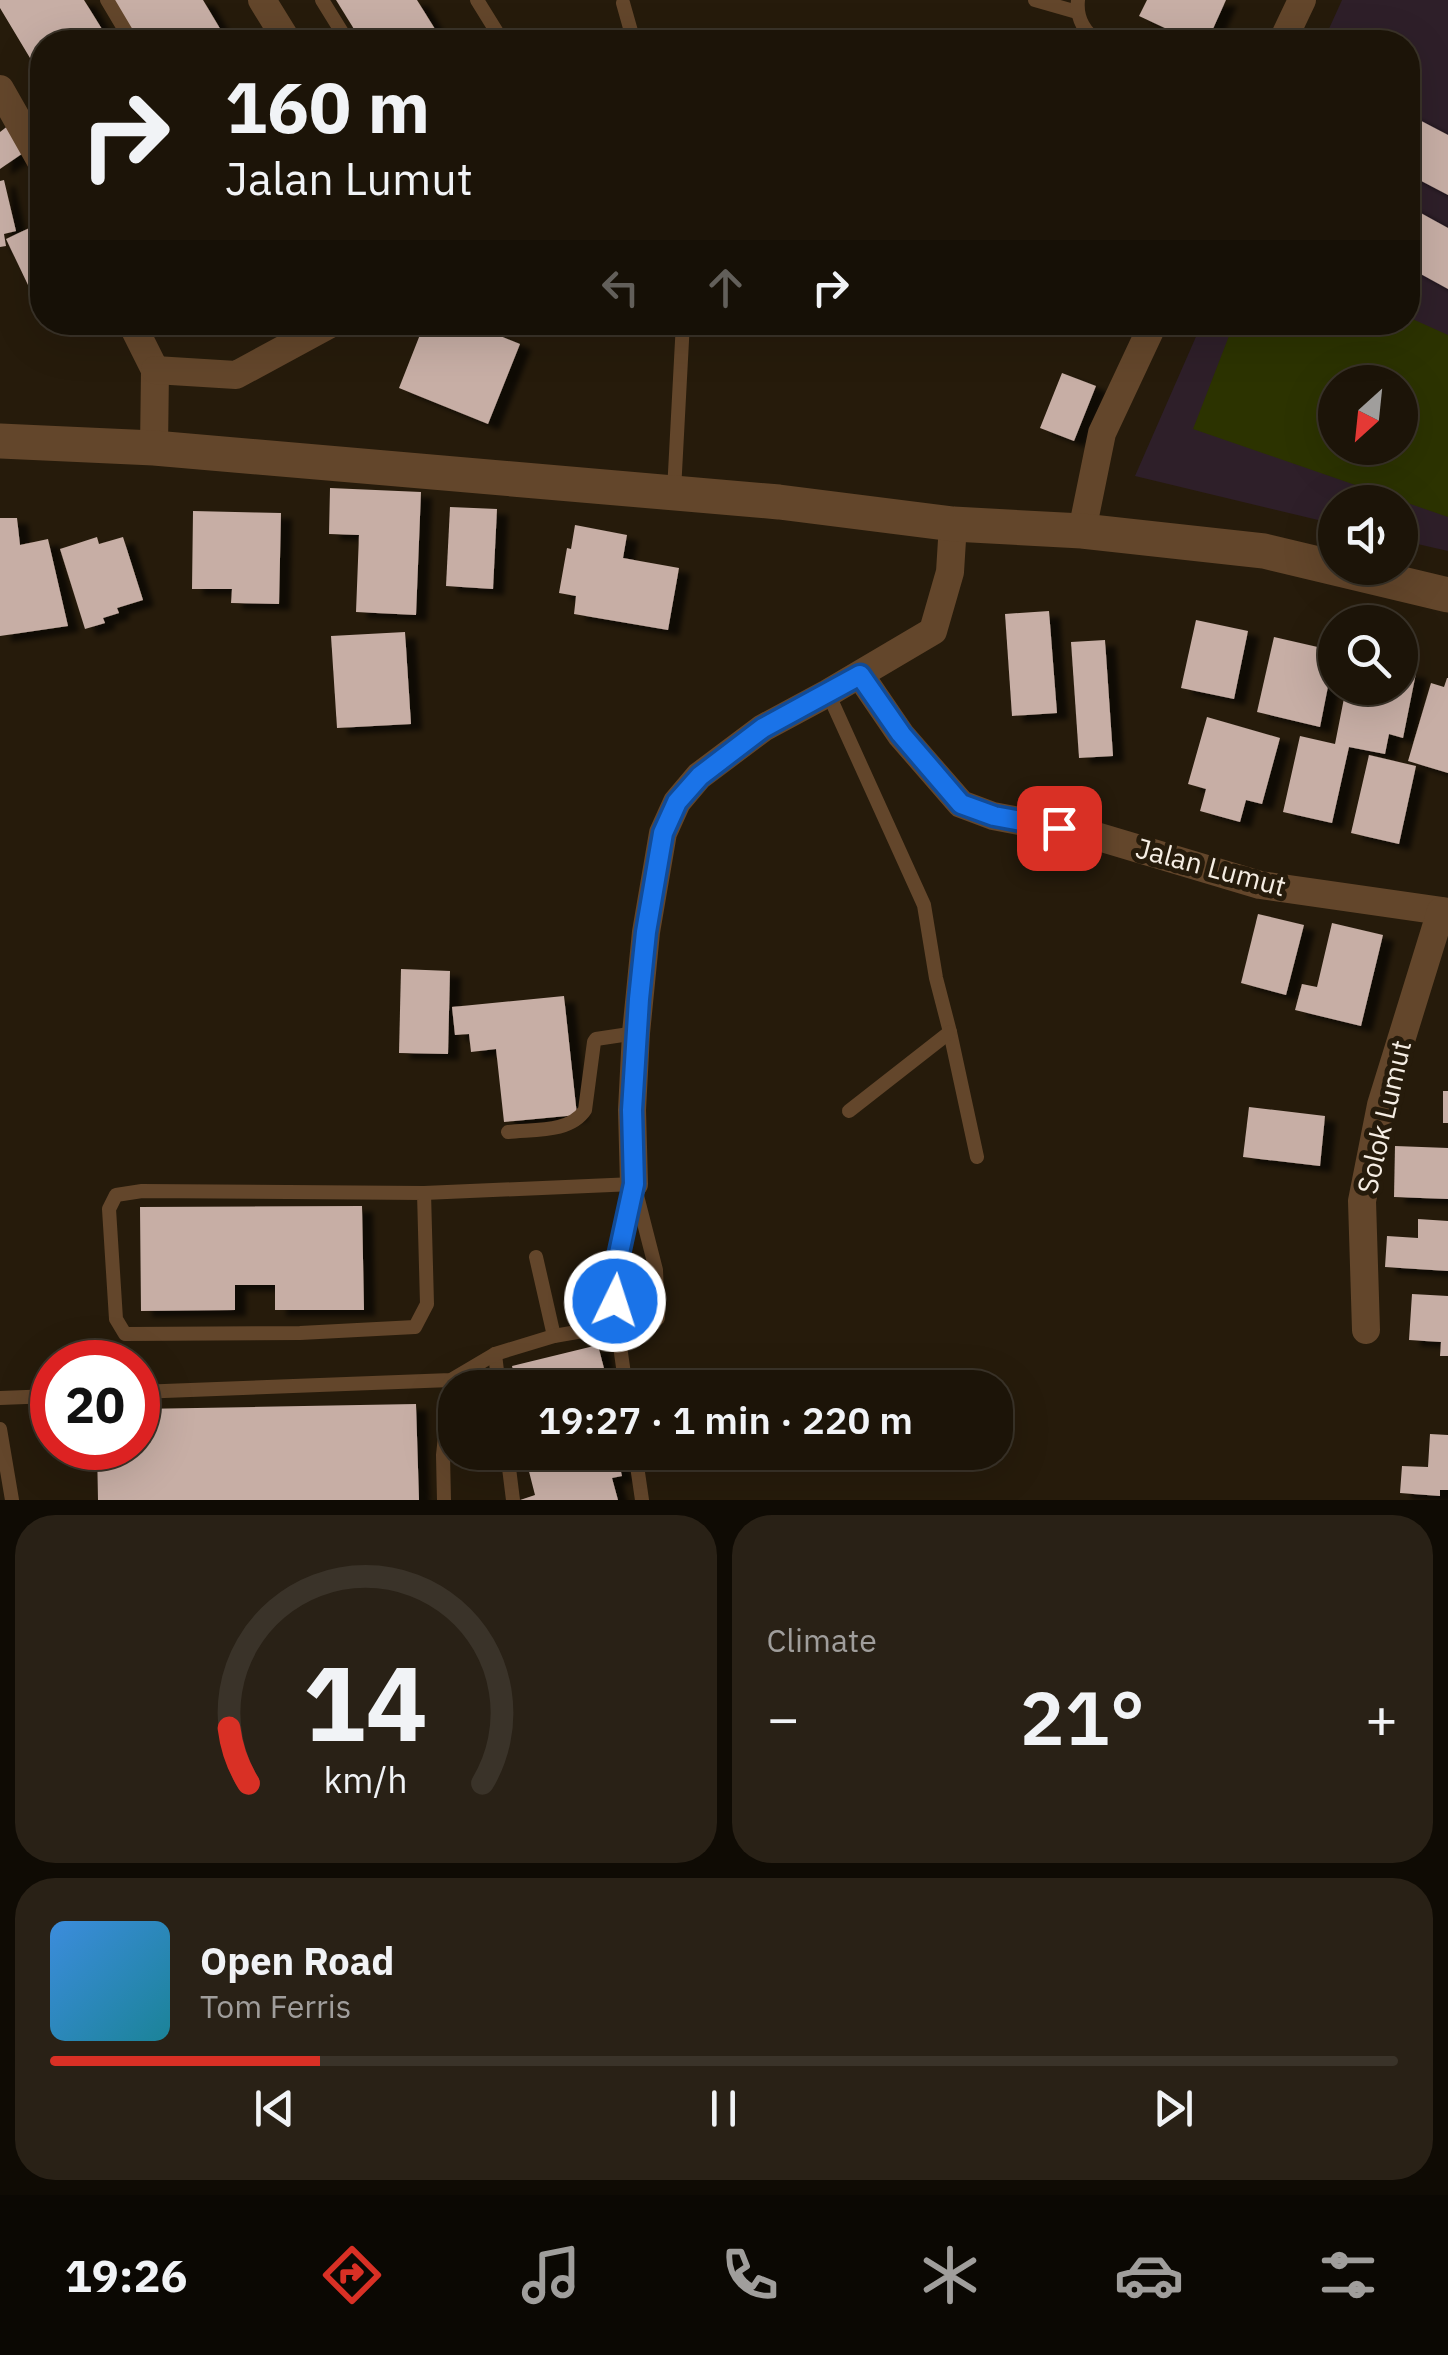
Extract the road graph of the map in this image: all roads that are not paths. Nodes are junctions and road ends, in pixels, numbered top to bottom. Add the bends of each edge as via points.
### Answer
1 (106, 0) edge
2 (262, 0) edge
3 (322, 0) edge
4 (478, 0) edge
5 (1035, 0) edge
6 (1302, 0) edge
7 (623, 3) dead end
8 (1077, 6) edge
9 (125, 30) edge
10 (281, 30) edge
11 (341, 30) edge
12 (496, 30) edge
13 (631, 30) edge
14 (1088, 30) edge
15 (1288, 30) edge
16 (0, 89) edge
17 (30, 142) edge
18 (138, 335) edge
19 (310, 335) edge
20 (682, 335) edge
21 (1148, 335) edge
22 (155, 370) junction
23 (0, 441) edge
24 (154, 448) junction
25 (674, 492) junction
26 (954, 524) junction
27 (1082, 531) junction
28 (1448, 596) edge
29 (860, 675) junction
30 (828, 693) junction
31 (1445, 912) edge
32 (636, 1032) junction
33 (950, 1032) junction
34 (849, 1111) dead end
35 (508, 1132) dead end
36 (977, 1158) dead end
37 (634, 1184) junction
38 (424, 1193) junction
39 (536, 1257) dead end
40 (617, 1325) junction
41 (1366, 1330) dead end
42 (554, 1336) junction
43 (495, 1354) junction
44 (469, 1370) edge
45 (497, 1370) edge
46 (623, 1370) edge
47 (438, 1381) edge
48 (160, 1391) edge
49 (30, 1397) edge
50 (0, 1398) edge
51 (0, 1429) edge
52 (443, 1470) edge
53 (510, 1470) edge
54 (638, 1470) edge
55 (12, 1500) edge
56 (444, 1500) edge
57 (513, 1500) edge
58 (642, 1500) edge

1 - 9 lane
2 - 10 street
3 - 11 lane
4 - 12 lane
5 - 8 lane
6 - 15 street
7 - 13 lane
8 - 14 lane
16 - 17 street
18 - 22 street
19 - 22 street via 236,375
20 - 25 lane
21 - 27 street via 1102,433
22 - 24 street
23 - 24 street
24 - 25 street
25 - 26 street
26 - 27 street
26 - 29 street via 950,572 933,631
27 - 28 street via 1264,550
29 - 30 street
29 - 31 street, Jalan Lumut via 961,804 1260,884
30 - 32 street via 763,728 677,802 663,833
30 - 33 lane via 924,906
31 - 41 street, Solok Lumut via 1381,1106 1362,1201
32 - 35 lane via 594,1042 579,1119
32 - 37 street
33 - 34 lane
33 - 36 lane
37 - 38 lane
37 - 40 lane via 614,1276
37 - 40 lane via 656,1270 658,1318
38 - 38 lane via 427,1304 415,1328 124,1334 116,1320 108,1209 116,1196
39 - 42 lane
40 - 42 lane
40 - 46 lane
42 - 43 lane
43 - 44 lane
43 - 45 lane
47 - 48 lane
49 - 50 lane
51 - 55 lane
52 - 56 lane
53 - 57 lane
54 - 58 lane

